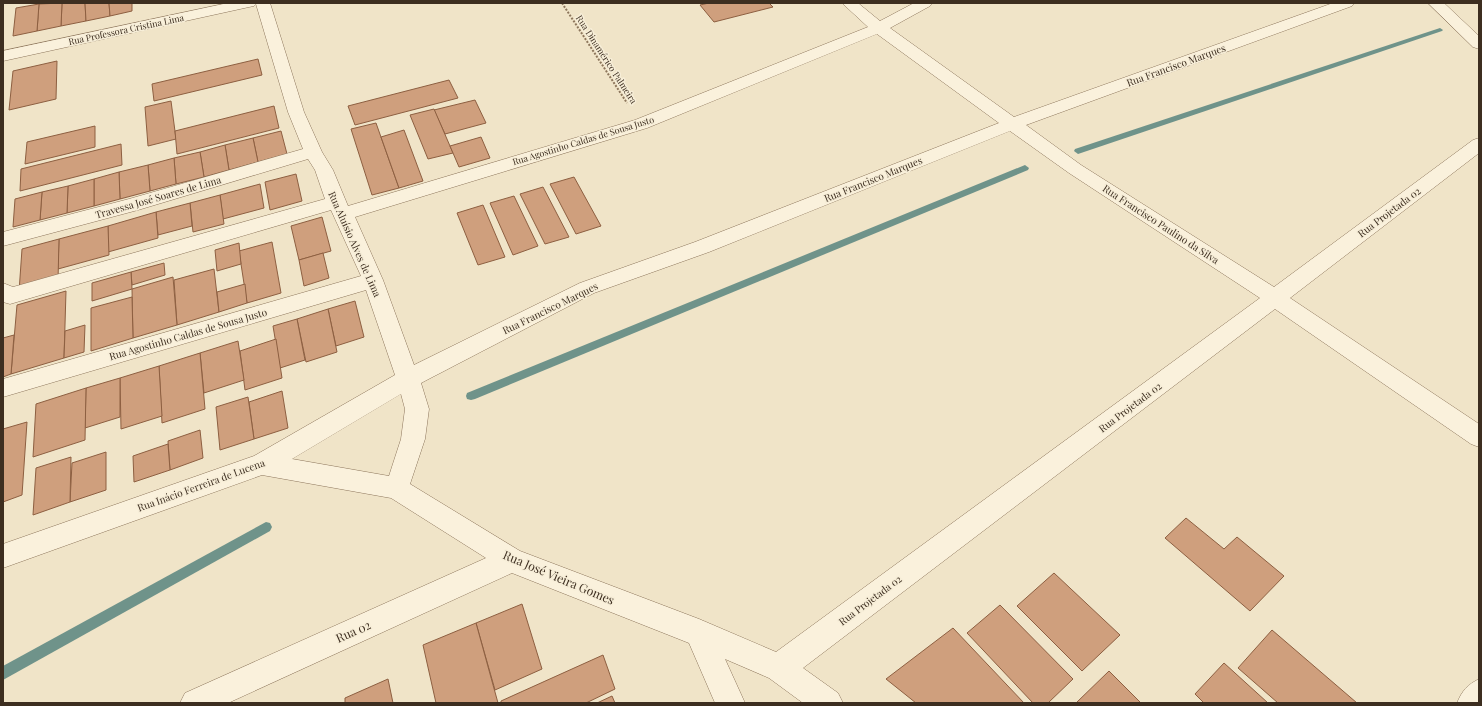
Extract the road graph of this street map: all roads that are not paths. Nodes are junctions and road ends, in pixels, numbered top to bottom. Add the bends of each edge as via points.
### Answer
1 (249, 3) edge
2 (264, 3) edge
3 (849, 3) edge
4 (926, 3) edge
5 (1347, 3) edge
6 (1435, 3) edge
7 (880, 28) junction
8 (1479, 44) edge
9 (3, 56) edge
10 (1012, 124) junction
11 (1479, 144) edge
12 (313, 152) junction
13 (340, 208) junction
14 (3, 239) edge
15 (373, 280) junction
16 (7, 294) edge
17 (1275, 298) junction
18 (408, 379) junction
19 (3, 388) edge
20 (1479, 437) edge
21 (262, 464) junction
22 (396, 488) junction
23 (3, 556) edge
24 (511, 560) junction
25 (699, 633) junction
26 (780, 668) junction
27 (1479, 694) edge
28 (195, 703) edge
29 (730, 703) edge
30 (828, 703) edge
31 (1472, 703) edge

1 - 9 street, Rua Professora Cristina Lima
2 - 12 street, Rua Aluísio Alves de Lima via 290,96
3 - 7 street, Rua Francisco Paulino da Silva
4 - 7 street, Rua Agostinho Caldas de Sousa Justo
5 - 10 street, Rua Francisco Marques
6 - 8 street
7 - 10 street, Rua Francisco Paulino da Silva
7 - 13 street, Rua Agostinho Caldas de Sousa Justo via 641,124
10 - 17 street, Rua Francisco Paulino da Silva via 1075,169
10 - 18 street, Rua Francisco Marques via 702,247 587,288
11 - 17 street, Rua Projetada 02
12 - 13 street, Rua Aluísio Alves de Lima via 324,170
12 - 14 street, Travessa José Soares de Lima
13 - 15 street, Rua Aluísio Alves de Lima
13 - 16 street, Rua Agostinho Caldas de Sousa Justo
15 - 18 street, Rua Aluísio Alves de Lima
15 - 19 street, Rua Agostinho Caldas de Sousa Justo
17 - 20 street, Rua Francisco Paulino da Silva
17 - 26 street, Rua Projetada 02
18 - 21 street, Rua Inácio Ferreira de Lucena
18 - 22 street, Rua Aluísio Alves de Lima via 417,409 416,423 406,463
21 - 22 street, Rua José Vieira Gomes
21 - 23 street, Rua Inácio Ferreira de Lucena
22 - 24 street, Rua José Vieira Gomes
24 - 25 street, Rua José Vieira Gomes
24 - 28 street, Rua 02
25 - 26 street, Rua José Vieira Gomes
25 - 29 street
26 - 30 street, Rua José Vieira Gomes
27 - 31 street

